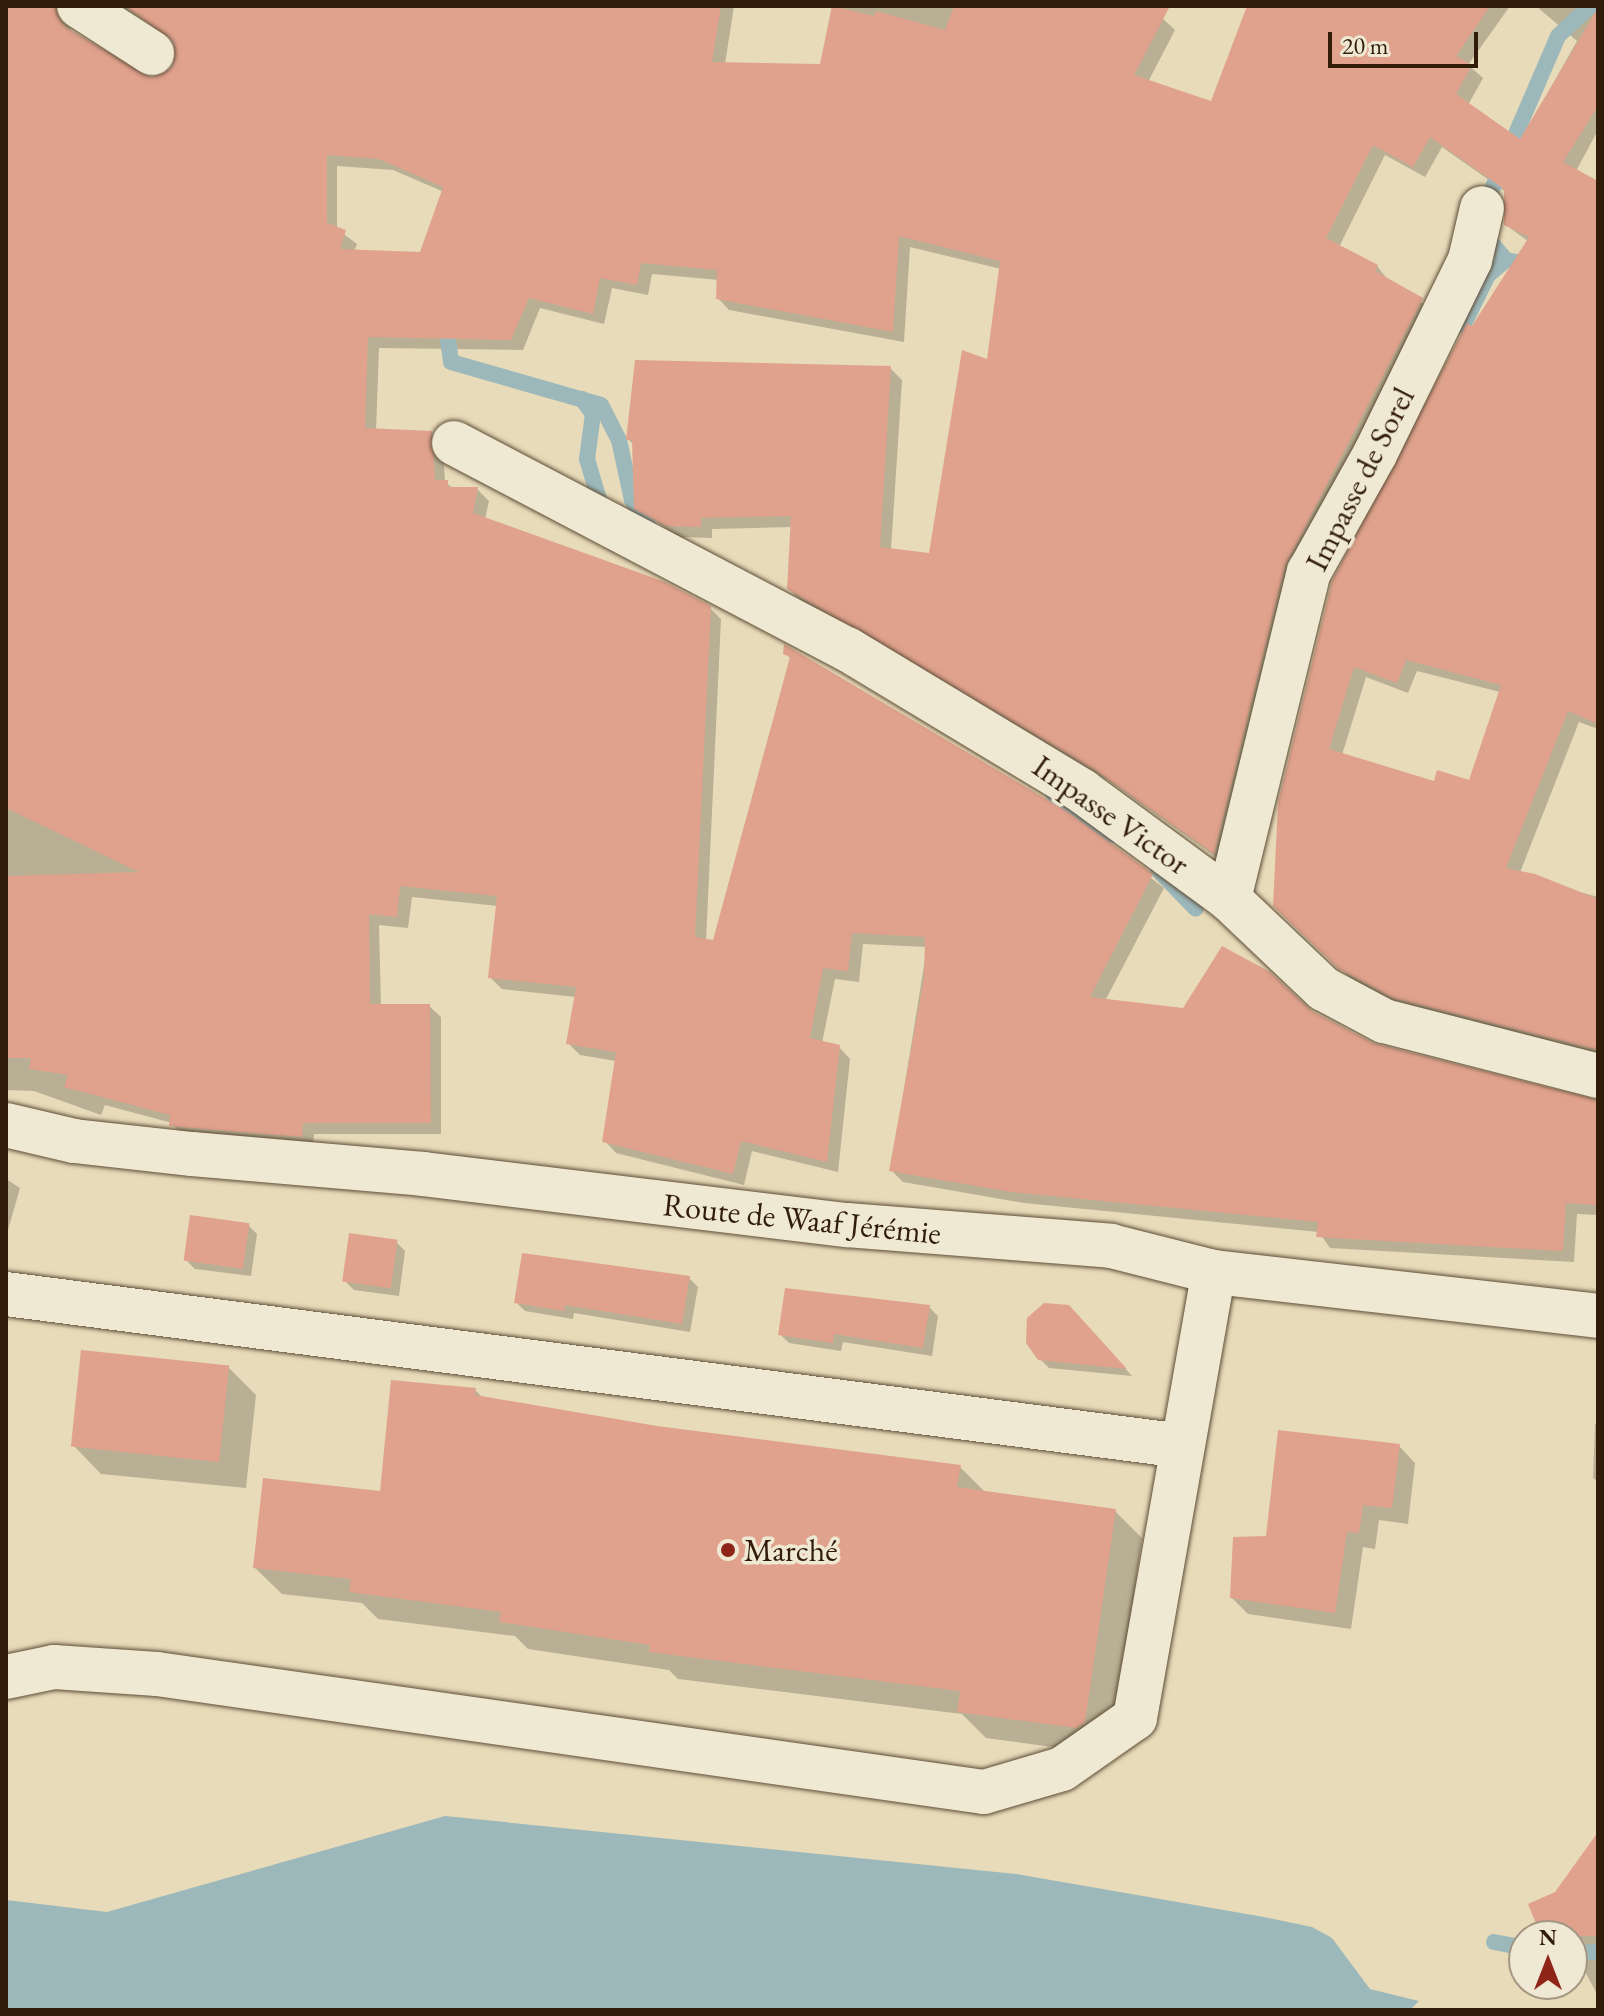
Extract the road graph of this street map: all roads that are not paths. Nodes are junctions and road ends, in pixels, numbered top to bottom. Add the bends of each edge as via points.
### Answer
1 (79, 6) edge
2 (152, 53) dead end
3 (1482, 208) dead end
4 (454, 443) dead end
5 (1229, 899) junction
6 (1598, 1076) edge
7 (6, 1125) edge
8 (1214, 1272) junction
9 (6, 1294) edge
10 (1598, 1316) edge
11 (1182, 1446) junction
12 (6, 1677) edge

1 - 2 street
3 - 5 street, Impasse de Sorel via 1470,260 1375,454 1309,572
4 - 5 street, Impasse Victor via 928,695 1082,791
5 - 6 street, Impasse Victor via 1324,989 1384,1021
7 - 8 street, Route de Waaf Jérémie via 74,1141 192,1154 423,1174 847,1225 1111,1246
8 - 10 street, Route de Waaf Jérémie
8 - 11 street
9 - 11 street
11 - 12 street via 1135,1718 1062,1769 984,1792 157,1674 54,1667

